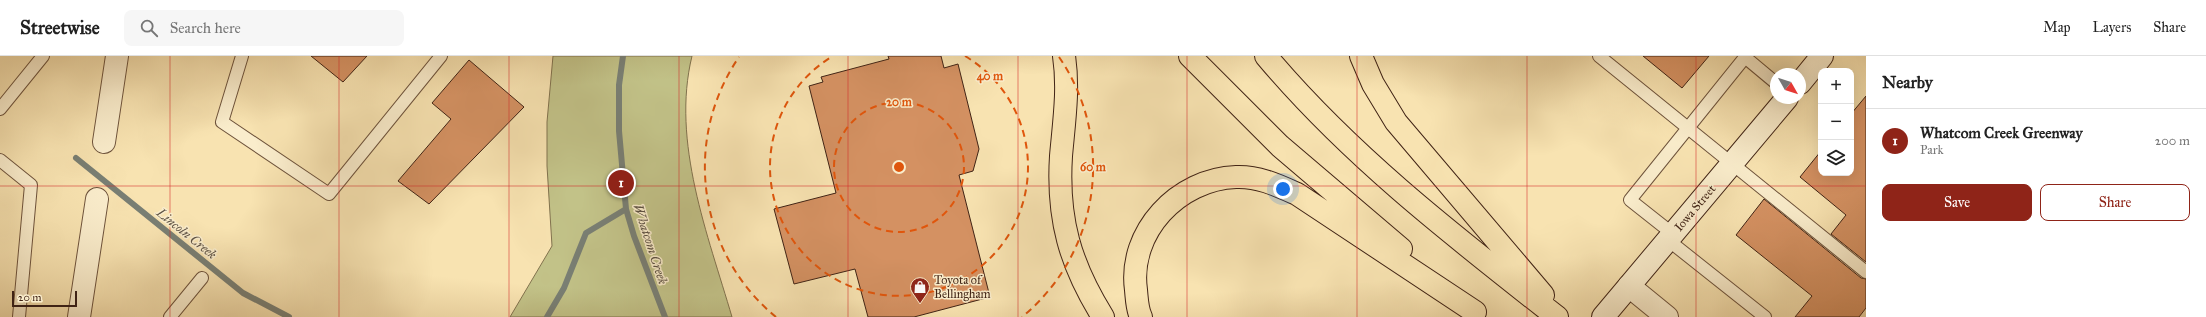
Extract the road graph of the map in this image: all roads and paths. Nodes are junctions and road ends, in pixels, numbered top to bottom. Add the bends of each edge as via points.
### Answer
1 (43, 56) edge
2 (116, 56) edge
3 (242, 56) edge
4 (441, 56) edge
5 (1064, 56) edge
6 (1190, 56) edge
7 (1266, 56) edge
8 (1361, 56) edge
9 (1822, 56) edge
10 (1602, 57) edge
11 (1746, 57) edge
12 (1806, 76) edge
13 (1770, 78) edge
14 (1782, 104) edge
15 (0, 109) edge
16 (1688, 128) junction
17 (104, 142) dead end
18 (0, 160) edge
19 (1733, 164) junction
20 (97, 199) dead end
21 (1670, 237) junction
22 (1866, 272) edge
23 (202, 278) dead end
24 (1629, 286) junction
25 (1536, 293) junction
26 (1478, 315) edge
27 (19, 317) edge
28 (80, 317) edge
29 (170, 317) edge
30 (1103, 317) edge
31 (1141, 317) edge
32 (1557, 317) edge
33 (1562, 317) edge
34 (1604, 317) edge
35 (1668, 317) edge
36 (1765, 317) edge

1 - 15 lane
2 - 17 main road
3 - 4 lane via 222,122 329,194
5 - 30 highway via 1067,79 1060,198 1069,247 1081,280
6 - 26 highway via 1280,146
7 - 25 highway via 1289,83 1364,157 1451,234
8 - 25 highway via 1373,84 1396,122
9 - 12 main road
10 - 16 lane
11 - 13 lane
11 - 16 lane
14 - 19 main road, Iowa Street
16 - 19 lane
16 - 21 lane via 1630,200
18 - 27 lane via 31,185
19 - 21 main road, Iowa Street
19 - 22 lane
20 - 28 main road
21 - 24 main road, Iowa Street
21 - 36 lane
23 - 29 lane
24 - 34 main road, Iowa Street
24 - 35 main road
25 - 32 highway
25 - 33 highway
26 - 31 highway via 1297,194 1268,181 1236,176 1205,182 1177,197 1154,219 1139,248 1134,279

